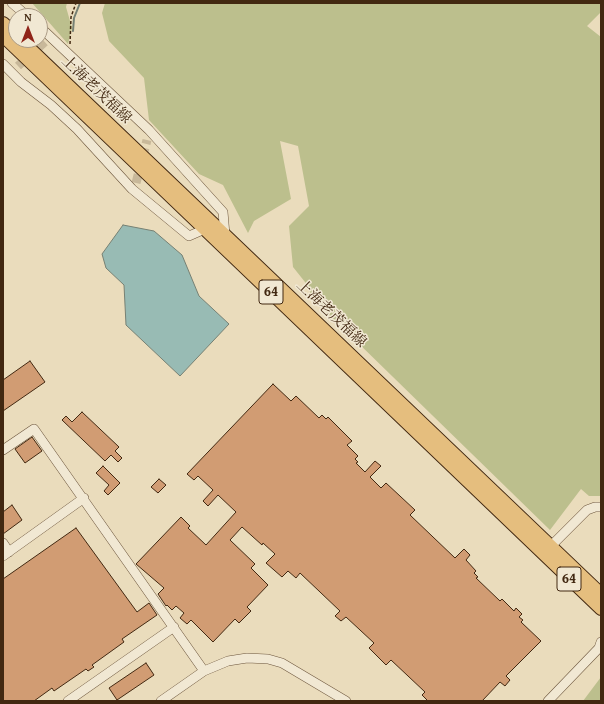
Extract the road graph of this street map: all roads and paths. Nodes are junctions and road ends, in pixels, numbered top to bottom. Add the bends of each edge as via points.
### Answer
1 (76, 3) edge
2 (3, 36) edge
3 (48, 36) edge
4 (29, 48) edge
5 (69, 54) junction
6 (3, 64) edge
7 (149, 130) junction
8 (147, 140) tunnel mouth
9 (205, 228) junction
10 (225, 235) junction
11 (3, 450) edge
12 (84, 498) junction
13 (601, 507) edge
14 (3, 543) edge
15 (551, 546) junction
16 (6, 554) edge
17 (599, 602) edge
18 (601, 617) edge
19 (174, 627) junction
20 (600, 646) edge
21 (204, 671) junction
22 (68, 701) edge
23 (161, 701) edge
24 (346, 701) edge
25 (548, 701) edge

1 - 5 path via 71,17
2 - 9 main road, 上海老茂福線 / 64
3 - 5 street
4 - 10 main road, 上海老茂福線 / 64
5 - 7 street
6 - 9 street via 14,70 77,128 116,172 190,236
7 - 8 street
7 - 10 street via 223,212
9 - 17 main road, 上海老茂福線 / 64
10 - 15 main road, 上海老茂福線 / 64
11 - 12 street via 34,429
12 - 16 street
12 - 19 street
13 - 15 street via 587,510
14 - 16 street
15 - 17 main road, 上海老茂福線 / 64
17 - 18 street
19 - 21 street
19 - 22 street
20 - 25 street
21 - 23 street
21 - 24 street via 238,659 268,659 293,668

